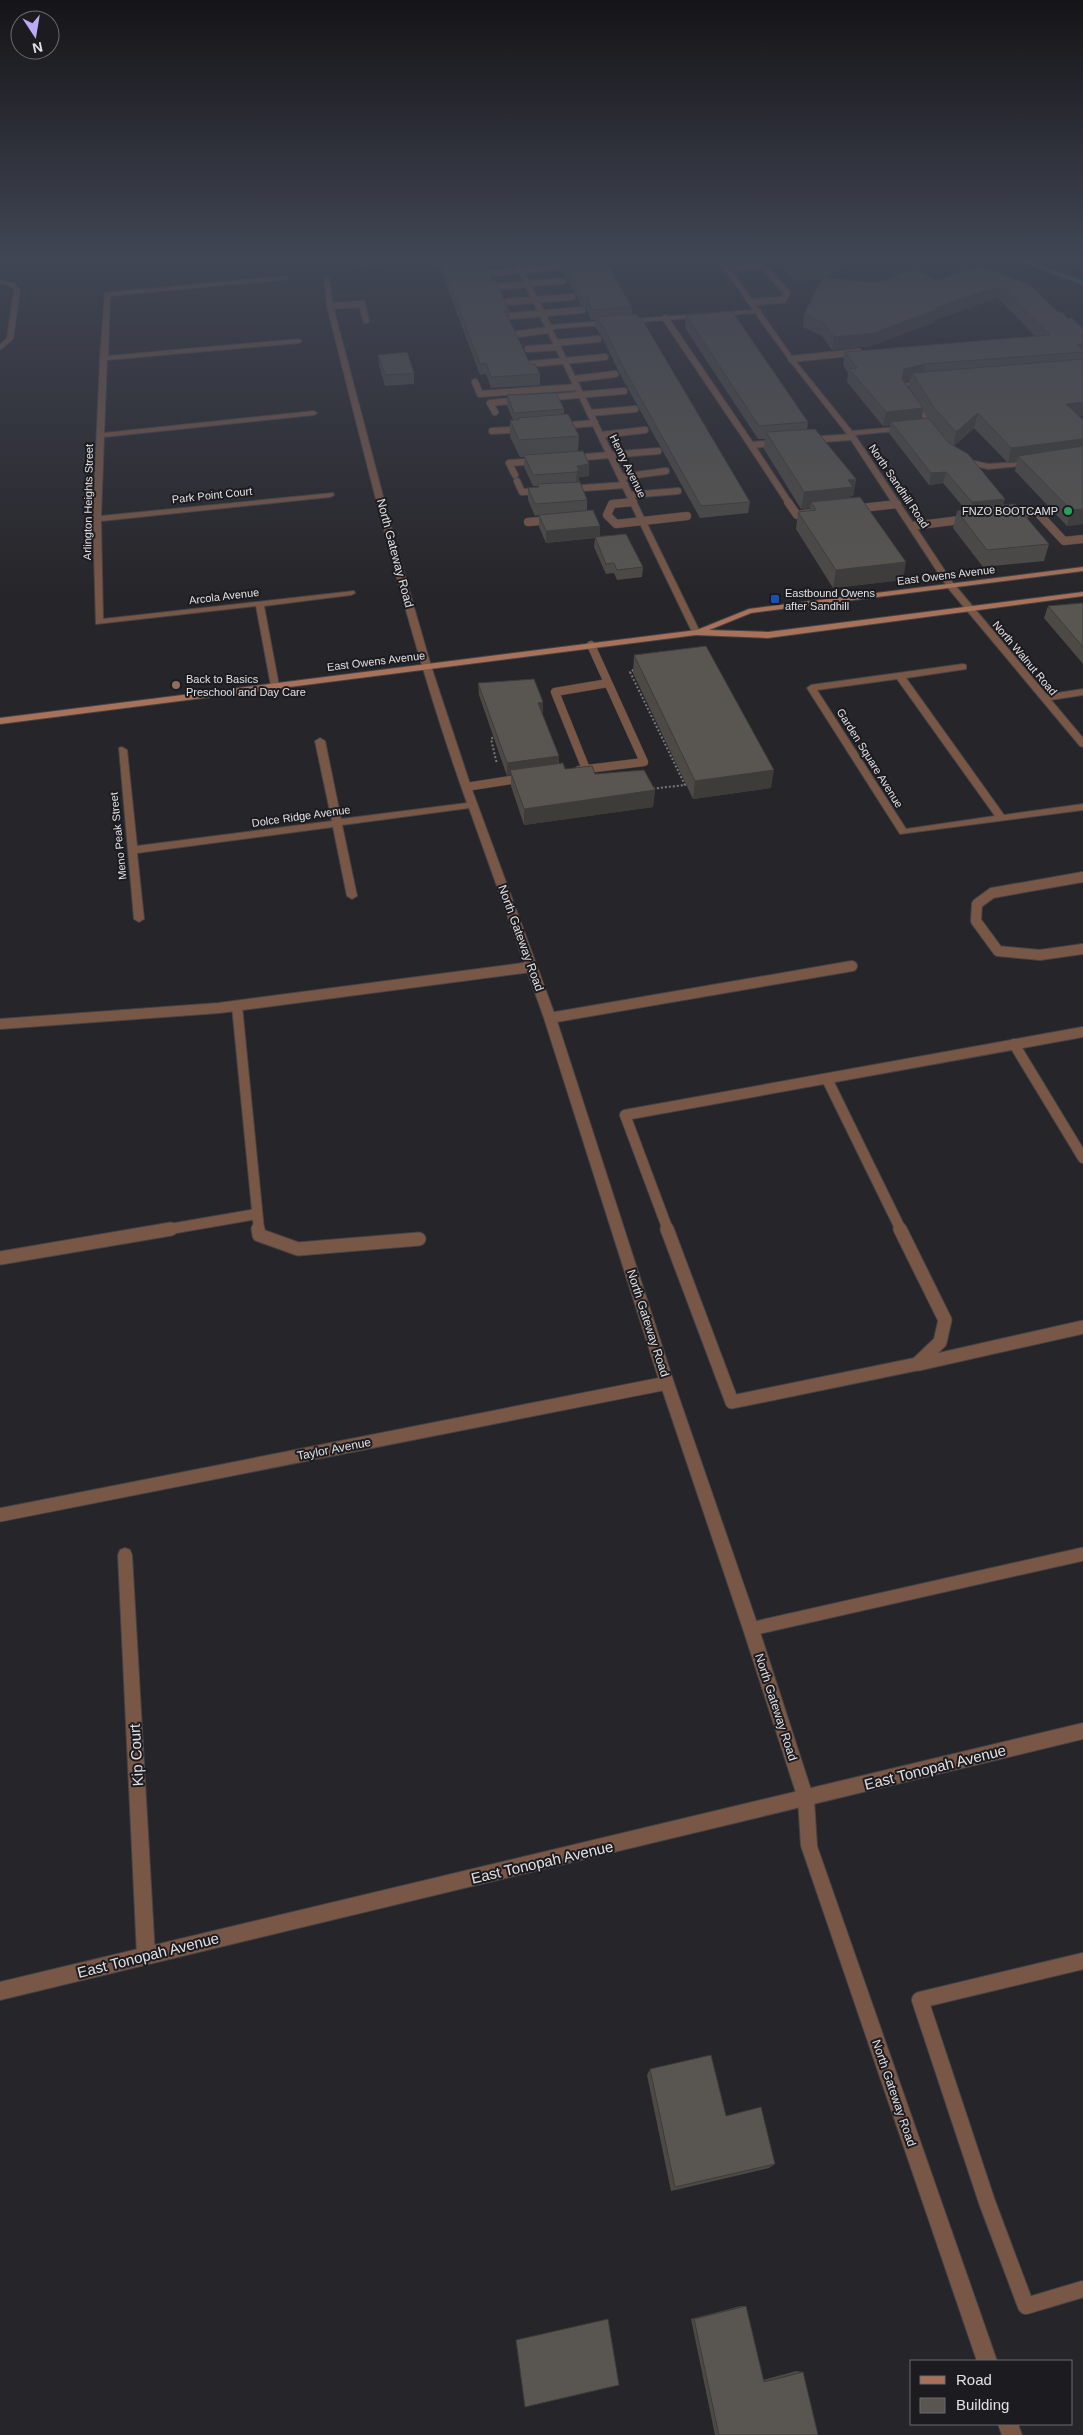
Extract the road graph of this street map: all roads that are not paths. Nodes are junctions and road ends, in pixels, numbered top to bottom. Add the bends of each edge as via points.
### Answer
1 (103, 370) edge
2 (346, 370) edge
3 (570, 370) edge
4 (701, 370) edge
5 (799, 370) edge
6 (615, 374) dead end
7 (933, 381) edge
8 (475, 382) dead end
9 (576, 383) junction
10 (624, 391) dead end
11 (581, 394) junction
12 (539, 398) edge
13 (529, 399) edge
14 (635, 409) dead end
15 (495, 412) dead end
16 (314, 413) dead end
17 (590, 413) junction
18 (595, 423) junction
19 (930, 425) junction
20 (551, 426) edge
21 (920, 426) edge
22 (911, 427) edge
23 (532, 428) edge
24 (645, 430) dead end
25 (492, 431) dead end
26 (101, 435) junction
27 (601, 435) junction
28 (851, 435) junction
29 (942, 440) edge
30 (797, 441) edge
31 (788, 442) edge
32 (751, 445) junction
33 (658, 451) dead end
34 (954, 454) edge
35 (612, 455) junction
36 (567, 459) edge
37 (548, 460) edge
38 (1044, 462) edge
39 (666, 471) dead end
40 (621, 477) junction
41 (625, 485) junction
42 (561, 489) edge
43 (551, 490) edge
44 (678, 491) dead end
45 (330, 494) dead end
46 (631, 498) junction
47 (897, 504) junction
48 (842, 510) edge
49 (824, 512) edge
50 (607, 515) junction
51 (597, 516) edge
52 (687, 516) dead end
53 (999, 516) edge
54 (980, 518) edge
55 (97, 519) junction
56 (558, 519) edge
57 (528, 522) dead end
58 (643, 522) junction
59 (912, 526) junction
60 (1083, 539) edge
61 (1083, 569) edge
62 (951, 586) junction
63 (351, 593) dead end
64 (1083, 594) edge
65 (258, 603) junction
66 (970, 609) junction
67 (99, 622) joint
68 (696, 632) junction
69 (591, 645) junction
70 (427, 666) junction
71 (963, 667) dead end
72 (900, 676) junction
73 (608, 684) junction
74 (275, 686) junction
75 (1083, 692) edge
76 (1044, 698) junction
77 (0, 721) edge
78 (320, 741) dead end
79 (1083, 744) edge
80 (122, 750) dead end
81 (586, 769) junction
82 (566, 772) edge
83 (537, 776) edge
84 (466, 787) junction
85 (473, 805) junction
86 (1083, 807) edge
87 (1001, 818) junction
88 (338, 824) junction
89 (133, 850) junction
90 (1083, 877) edge
91 (352, 896) dead end
92 (139, 919) dead end
93 (1083, 949) edge
94 (852, 966) dead end
95 (531, 967) junction
96 (237, 1006) junction
97 (550, 1018) junction
98 (0, 1024) edge
99 (1083, 1032) edge
100 (1014, 1044) junction
101 (827, 1078) junction
102 (1083, 1158) edge
103 (257, 1214) junction
104 (419, 1239) dead end
105 (0, 1258) edge
106 (1083, 1328) edge
107 (918, 1364) junction
108 (667, 1383) junction
109 (0, 1515) edge
110 (1083, 1554) edge
111 (125, 1555) dead end
112 (751, 1629) junction
113 (1083, 1732) edge
114 (806, 1799) junction
115 (146, 1955) junction
116 (1083, 1961) edge
117 (0, 1991) edge
118 (1083, 2289) edge
119 (987, 2360) edge

1 - 26 street, Arlington Heights Street
2 - 70 street, North Gateway Road
3 - 9 street, Henry Avenue
4 - 32 lane
5 - 28 street, North Sandhill Road
6 - 9 lane
7 - 19 street via 904,384 904,391
8 - 9 lane via 480,394
9 - 11 street, Henry Avenue
10 - 11 lane
11 - 12 lane
11 - 17 street, Henry Avenue
13 - 15 lane via 490,403
14 - 17 lane
16 - 26 street
17 - 18 street, Henry Avenue
18 - 20 lane
18 - 27 street, Henry Avenue
19 - 21 street
19 - 29 street
22 - 28 street
23 - 25 lane
24 - 27 lane
26 - 55 street, Arlington Heights Street
27 - 35 street, Henry Avenue
28 - 30 lane
28 - 47 street, North Sandhill Road
31 - 32 lane
32 - 49 lane via 797,515
33 - 35 lane
34 - 38 street via 973,465 994,467
35 - 36 lane
35 - 40 street, Henry Avenue
37 - 43 lane via 509,463 522,492
39 - 40 lane
40 - 41 street, Henry Avenue
41 - 42 lane
41 - 46 street, Henry Avenue
44 - 46 lane
45 - 55 street, Park Point Court
46 - 50 lane via 612,504
46 - 58 street, Henry Avenue
47 - 48 lane
47 - 59 street, North Sandhill Road
50 - 51 lane
50 - 58 lane via 616,524
52 - 58 lane
53 - 60 lane via 1037,512 1064,541
54 - 59 lane
55 - 67 street, Arlington Heights Street
56 - 57 lane
58 - 68 street, Henry Avenue
59 - 62 street, North Sandhill Road
61 - 62 main road, East Owens Avenue
62 - 66 street, North Walnut Road
62 - 68 main road, East Owens Avenue via 750,612
63 - 65 street, Arcola Avenue
64 - 66 main road, East Owens Avenue
65 - 67 street, Arcola Avenue
65 - 74 street
66 - 68 main road, East Owens Avenue via 768,635
66 - 76 street, North Walnut Road
68 - 69 main road, East Owens Avenue
69 - 70 main road, East Owens Avenue
69 - 73 lane
70 - 74 main road, East Owens Avenue
70 - 84 street, North Gateway Road
71 - 72 street, Garden Square Avenue
72 - 87 street
72 - 87 street, Garden Square Avenue via 811,688 903,832
73 - 81 lane via 555,692
73 - 81 lane via 644,762
74 - 77 main road, East Owens Avenue
75 - 76 street
76 - 79 street, North Walnut Road
78 - 88 street
80 - 89 street, Meno Peak Street
81 - 82 lane
83 - 84 lane
84 - 85 street, North Gateway Road
85 - 88 street, Dolce Ridge Avenue
85 - 95 street, North Gateway Road
86 - 87 street, Garden Square Avenue
88 - 89 street, Dolce Ridge Avenue
88 - 91 street
89 - 92 street, Meno Peak Street
90 - 93 lane via 992,892 977,904 976,922 998,951 1044,957
94 - 97 lane
95 - 96 lane
95 - 97 street, North Gateway Road
96 - 98 lane
96 - 103 lane
97 - 108 street, North Gateway Road
99 - 100 lane
100 - 101 lane
100 - 102 lane
101 - 107 lane via 945,1320 940,1342
101 - 107 lane via 625,1115 732,1402
103 - 104 lane via 259,1235 298,1249
103 - 105 lane
106 - 107 lane
108 - 109 lane, Taylor Avenue
108 - 112 street, North Gateway Road
110 - 112 lane
111 - 115 street, Kip Court
112 - 114 street, North Gateway Road
113 - 114 street, East Tonopah Avenue
114 - 115 street, East Tonopah Avenue
114 - 119 street, North Gateway Road via 809,1846
115 - 117 street, East Tonopah Avenue
116 - 118 lane via 920,2000 987,2202 1026,2306

